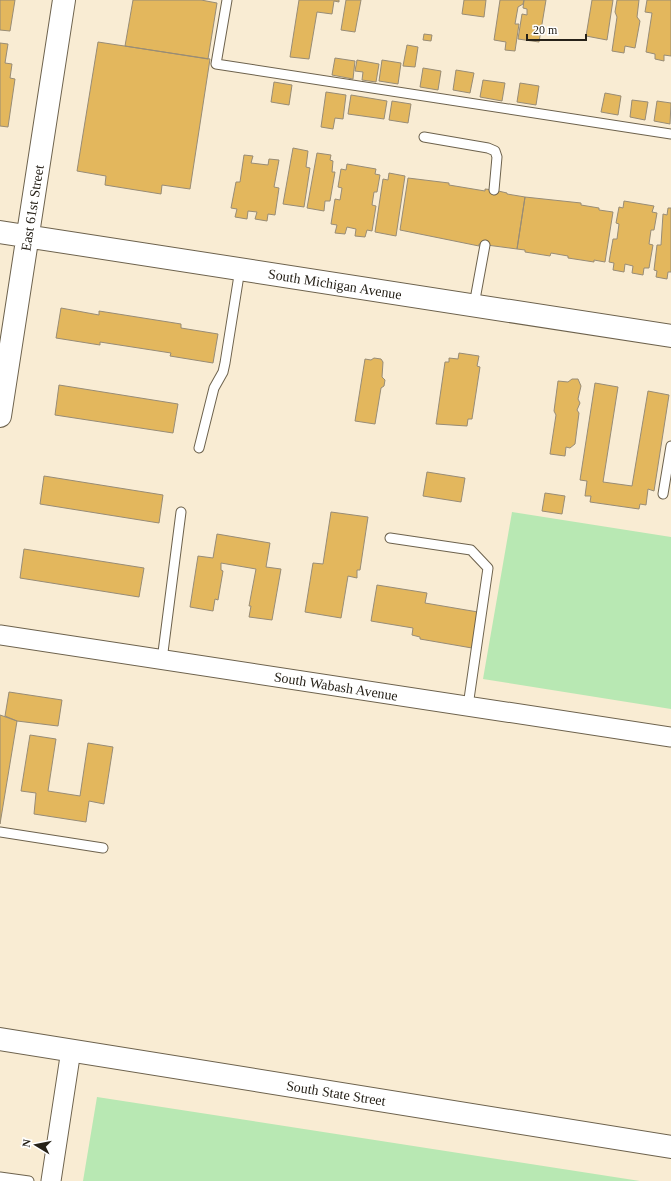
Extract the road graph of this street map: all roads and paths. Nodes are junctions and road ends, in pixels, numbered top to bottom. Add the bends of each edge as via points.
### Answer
1 (64, 0) edge
2 (227, 0) edge
3 (671, 134) edge
4 (424, 137) dead end
5 (494, 190) dead end
6 (0, 232) edge
7 (28, 236) junction
8 (485, 245) dead end
9 (240, 269) junction
10 (474, 305) junction
11 (671, 336) edge
12 (0, 416) edge
13 (671, 446) edge
14 (199, 448) dead end
15 (663, 494) dead end
16 (181, 512) dead end
17 (390, 538) dead end
18 (0, 635) edge
19 (162, 660) junction
20 (468, 706) junction
21 (671, 737) edge
22 (0, 832) edge
23 (103, 848) dead end
24 (0, 1039) edge
25 (70, 1050) junction
26 (671, 1147) edge
27 (0, 1177) edge
28 (29, 1181) edge
29 (51, 1181) edge

1 - 7 street, East 61st Street
2 - 3 lane via 216,64
4 - 5 lane via 495,151 498,157
6 - 7 street, South Michigan Avenue
7 - 9 street, South Michigan Avenue
7 - 12 street, East 61st Street
8 - 10 lane
9 - 10 street, South Michigan Avenue
9 - 14 lane via 223,372 214,388
10 - 11 street, South Michigan Avenue
13 - 15 lane
16 - 19 lane
17 - 20 lane via 471,550 488,568
18 - 19 street, South Wabash Avenue
19 - 20 street, South Wabash Avenue
20 - 21 street, South Wabash Avenue
22 - 23 lane
24 - 25 street, South State Street
25 - 26 street, South State Street
25 - 29 street
27 - 28 lane

